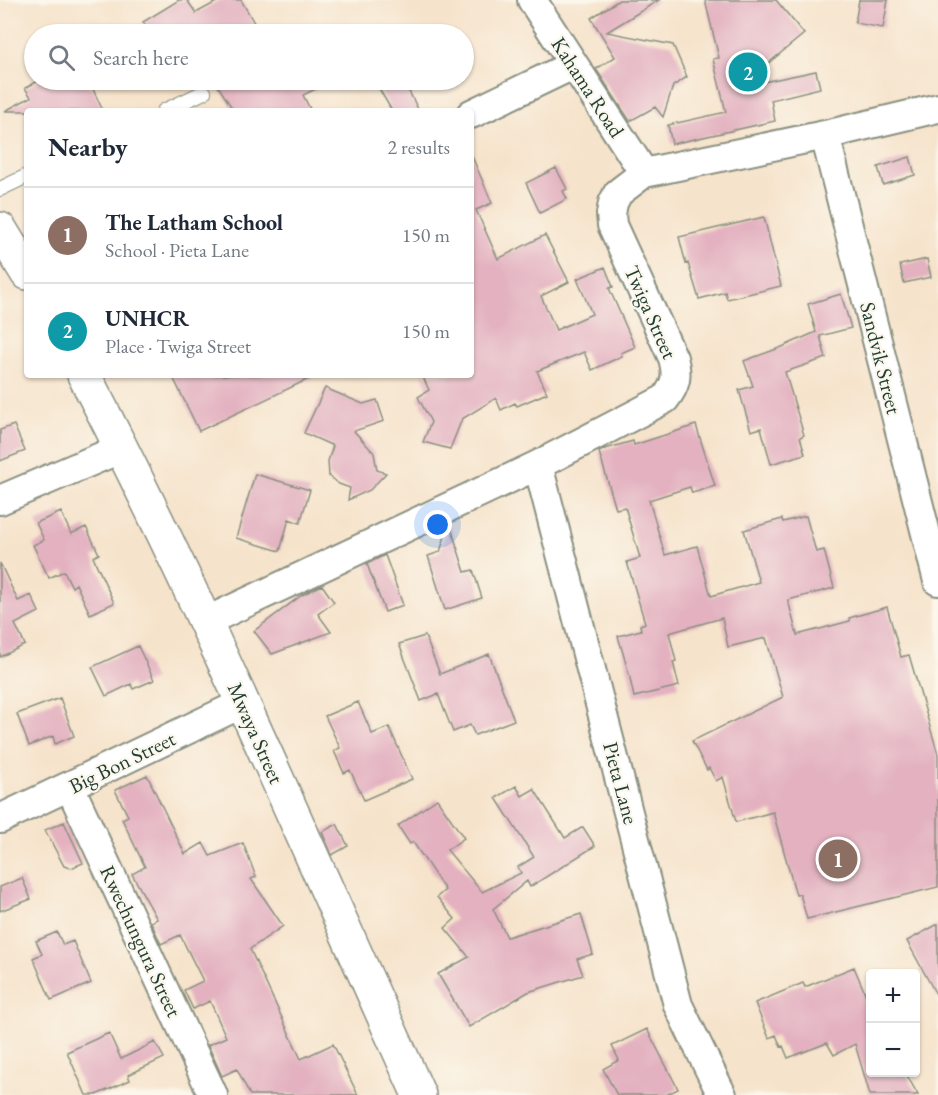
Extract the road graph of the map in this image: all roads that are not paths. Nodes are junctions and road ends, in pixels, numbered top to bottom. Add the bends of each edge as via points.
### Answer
1 (532, 0) edge
2 (573, 65) junction
3 (204, 92) dead end
4 (170, 108) edge
5 (938, 108) edge
6 (474, 113) edge
7 (825, 135) junction
8 (644, 173) junction
9 (24, 177) edge
10 (0, 189) edge
11 (0, 229) edge
12 (24, 268) edge
13 (86, 378) edge
14 (122, 448) junction
15 (538, 465) junction
16 (0, 500) edge
17 (938, 581) edge
18 (205, 622) junction
19 (243, 703) junction
20 (70, 787) junction
21 (0, 819) edge
22 (213, 1095) edge
23 (419, 1095) edge
24 (722, 1095) edge

1 - 2 street, Kahama Road
2 - 6 street
2 - 8 street, Kahama Road
3 - 4 lane
5 - 7 street, Twiga Street
7 - 8 street, Twiga Street
7 - 17 street, Sandvik Street
8 - 15 street, Twiga Street via 618,193 613,203 612,225 673,358 675,380 665,399
9 - 10 lane
11 - 12 street
13 - 14 street, Mwaya Street
14 - 16 street
14 - 18 street, Mwaya Street
15 - 18 street, Twiga Street
15 - 24 street, Pieta Lane via 678,1005
18 - 19 street, Mwaya Street
19 - 20 street, Big Bon Street
19 - 23 street, Mwaya Street
20 - 21 street, Big Bon Street
20 - 22 street, Rwechungura Street

